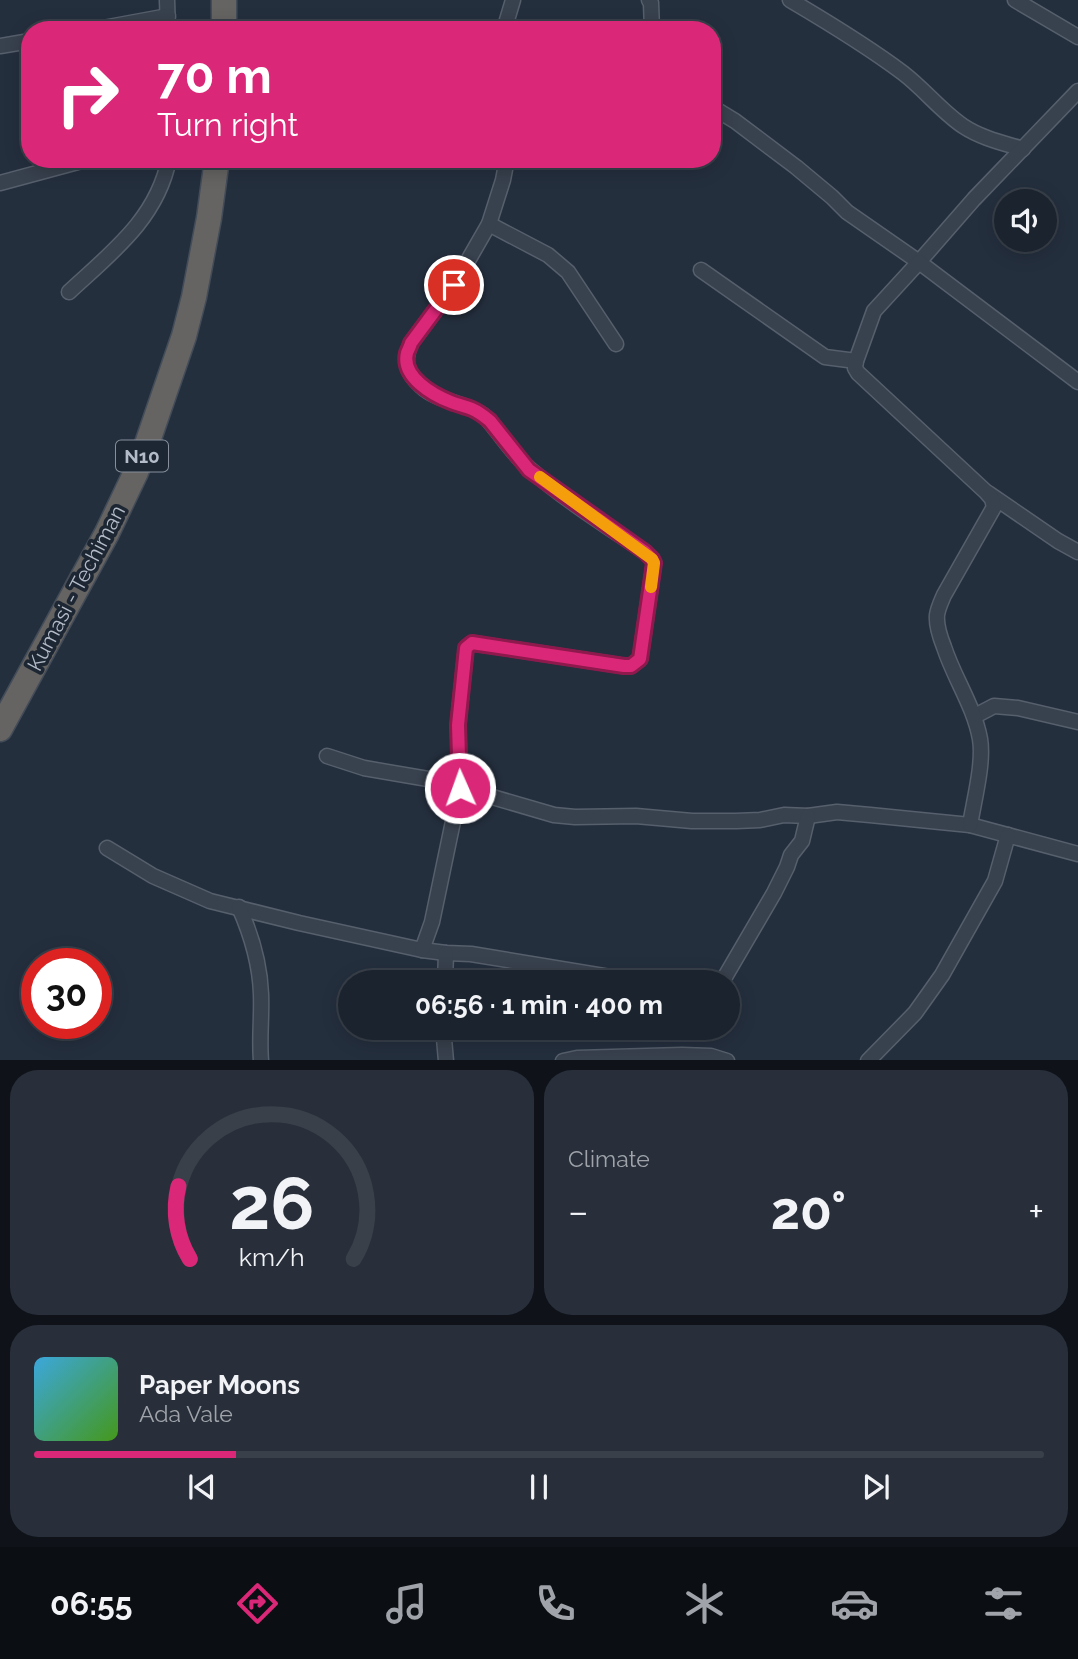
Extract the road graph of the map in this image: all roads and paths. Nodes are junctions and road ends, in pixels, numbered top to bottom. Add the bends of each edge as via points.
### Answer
1 (167, 0) edge
2 (224, 0) edge
3 (513, 0) edge
4 (649, 0) edge
5 (790, 0) edge
6 (1015, 0) edge
7 (168, 21) edge
8 (224, 21) edge
9 (507, 21) edge
10 (652, 21) edge
11 (1078, 37) edge
12 (21, 42) edge
13 (0, 46) edge
14 (1078, 91) edge
15 (721, 112) edge
16 (1023, 149) junction
17 (56, 168) edge
18 (167, 168) edge
19 (216, 168) edge
20 (505, 168) edge
21 (0, 183) edge
22 (489, 224) junction
23 (919, 262) junction
24 (701, 270) dead end
25 (68, 292) dead end
26 (616, 344) dead end
27 (856, 361) junction
28 (1078, 382) edge
29 (985, 491) junction
30 (1078, 552) edge
31 (975, 716) junction
32 (1078, 722) edge
33 (0, 729) edge
34 (327, 756) dead end
35 (460, 788) junction
36 (808, 816) junction
37 (970, 825) junction
38 (1008, 835) junction
39 (107, 848) dead end
40 (1078, 854) edge
41 (239, 907) junction
42 (422, 950) junction
43 (446, 953) junction
44 (445, 970) edge
45 (568, 970) edge
46 (729, 970) edge
47 (444, 1040) edge
48 (261, 1060) edge
49 (446, 1060) edge
50 (563, 1060) edge
51 (727, 1060) edge
52 (868, 1060) edge

1 - 7 street
2 - 8 highway
3 - 9 street
4 - 10 street
5 - 16 street via 871,49 962,125
6 - 11 street
12 - 13 street
14 - 16 street
15 - 23 street
16 - 23 street
17 - 21 street
18 - 25 street via 158,195 128,237
19 - 33 highway, Kumasi - Techiman / N10 via 194,297 148,441 107,533
20 - 22 street
22 - 26 street via 548,255 568,272
22 - 35 street via 454,285 411,343 408,370 430,392 483,415 529,470 654,563 640,659 631,666 472,643 466,648 458,725
23 - 27 street via 874,311
23 - 28 street
24 - 27 street via 825,357
27 - 29 street via 858,373
29 - 30 street
29 - 31 street via 994,507 944,595 936,619 950,666
31 - 32 street via 994,706
31 - 37 street via 981,757
34 - 35 street
35 - 36 street via 575,817 736,821
35 - 42 street
36 - 37 street via 837,812
36 - 46 street via 802,841
37 - 38 street
38 - 40 street
38 - 52 street via 995,881 942,975 915,1013
39 - 41 street via 153,876 210,901
41 - 42 street
41 - 48 street via 259,973
42 - 43 street
43 - 44 street
43 - 45 street
47 - 49 street
50 - 51 street via 682,1055

